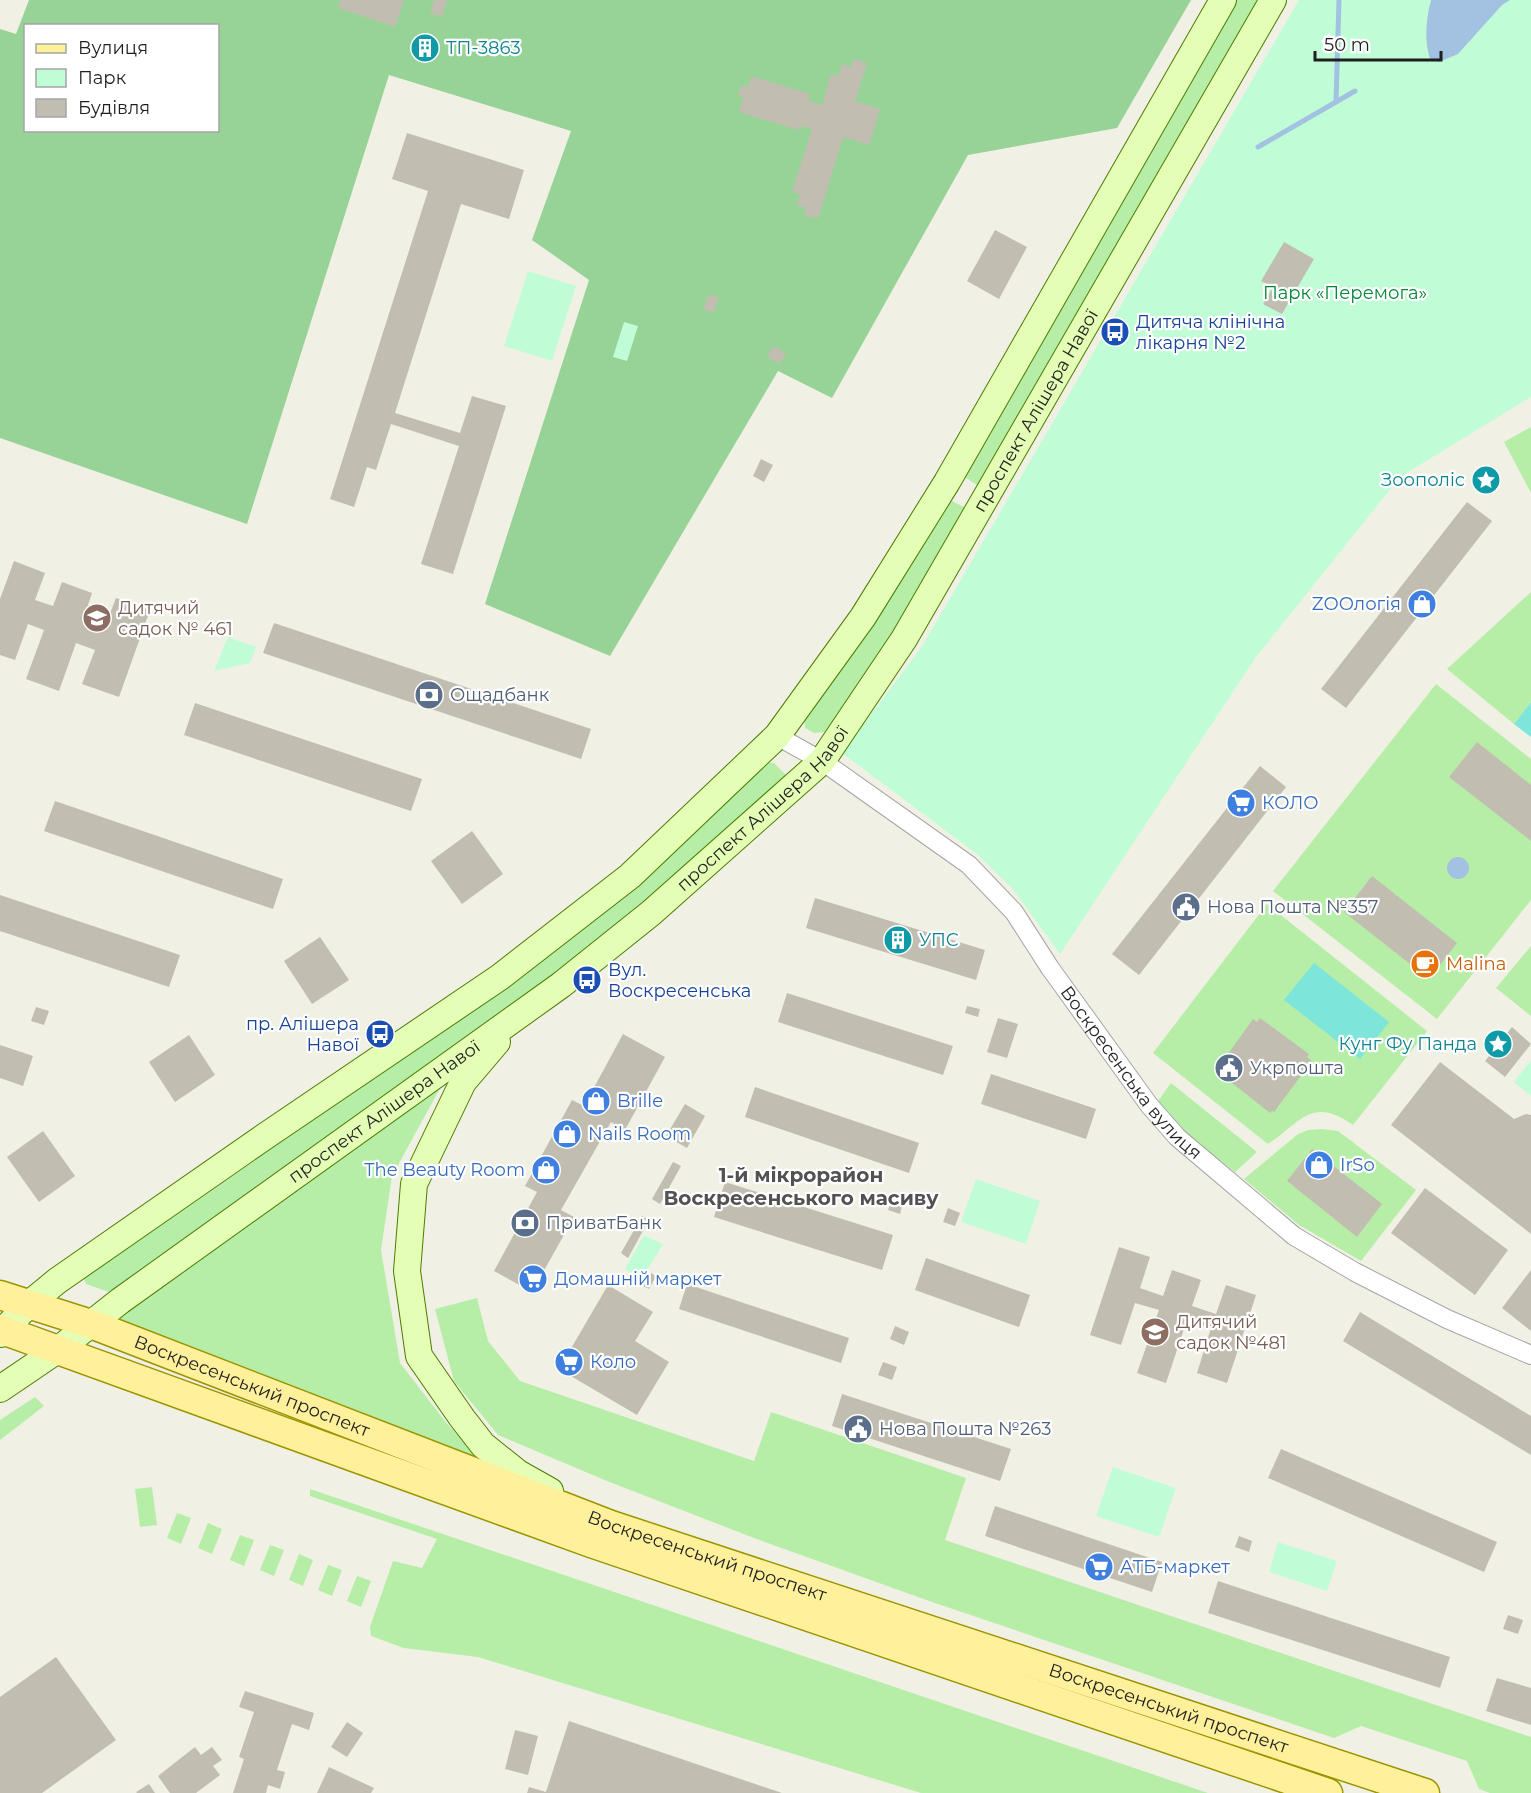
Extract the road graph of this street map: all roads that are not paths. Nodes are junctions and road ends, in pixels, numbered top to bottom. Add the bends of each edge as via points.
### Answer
1 (1223, 0) edge
2 (1273, 0) edge
3 (947, 482) junction
4 (984, 502) junction
5 (777, 736) junction
6 (822, 761) junction
7 (630, 876) junction
8 (651, 913) junction
9 (524, 1012) junction
10 (0, 1294) edge
11 (29, 1304) junction
12 (91, 1324) junction
13 (1, 1331) edge
14 (59, 1349) junction
15 (1531, 1355) edge
16 (0, 1389) edge
17 (611, 1525) junction
18 (1328, 1793) edge
19 (1425, 1793) edge

1 - 3 street
2 - 4 street, проспект Алішера Навої
3 - 4 street
3 - 5 street via 863,617
4 - 6 street, проспект Алішера Навої via 904,639
5 - 6 street, Воскресенська вулиця
5 - 7 street
6 - 8 street, проспект Алішера Навої
6 - 15 street, Воскресенська вулиця via 969,865 1003,900 1149,1105 1177,1137 1230,1183 1294,1236 1355,1272 1447,1319
7 - 8 street via 645,871 661,880 660,896
7 - 11 street via 500,977 264,1137
8 - 9 street, проспект Алішера Навої
9 - 12 street, проспект Алішера Навої
9 - 17 street via 463,1082 414,1184 407,1271 419,1356 483,1445 518,1473
10 - 11 main road, Воскресенський проспект
11 - 12 main road, Воскресенський проспект
11 - 13 street
12 - 14 street, проспект Алішера Навої
12 - 17 main road, Воскресенський проспект
13 - 14 main road, Воскресенський проспект
14 - 16 street, проспект Алішера Навої
14 - 18 main road, Воскресенський проспект via 591,1543
17 - 19 main road, Воскресенський проспект

